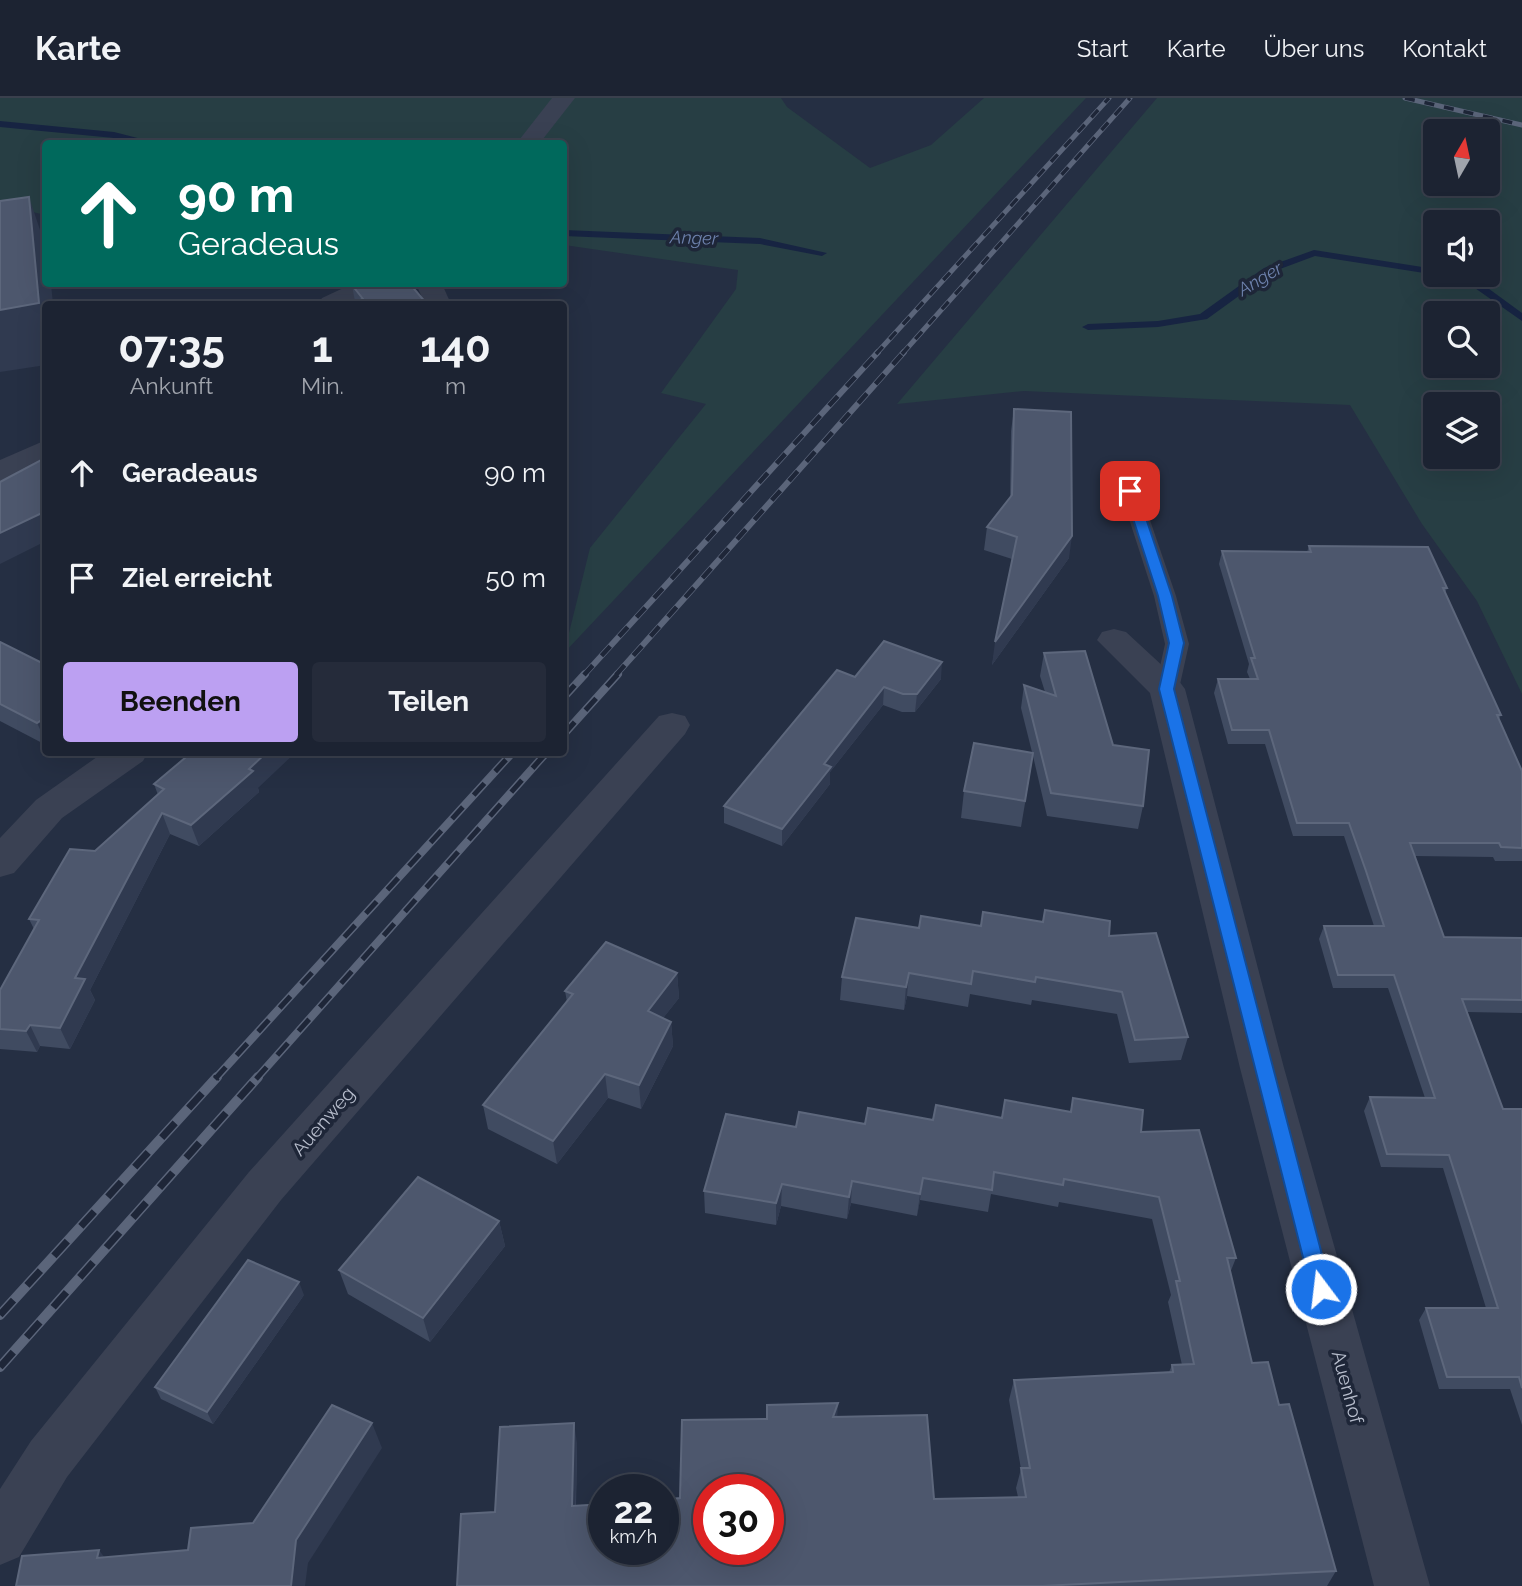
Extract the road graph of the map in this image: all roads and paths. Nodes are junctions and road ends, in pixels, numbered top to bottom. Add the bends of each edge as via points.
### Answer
1 (564, 98) edge
2 (530, 140) edge
3 (366, 287) edge
4 (337, 301) edge
5 (42, 451) edge
6 (0, 472) edge
7 (1130, 491) dead end
8 (1114, 640) dead end
9 (1167, 689) junction
10 (672, 725) dead end
11 (124, 756) edge
12 (0, 863) edge
13 (0, 1538) edge
14 (1402, 1586) edge

1 - 2 street
3 - 4 street
5 - 6 street
7 - 9 lane via 1177,643
8 - 9 street
9 - 14 street, Auenhof via 1262,1068
10 - 13 street, Auenweg via 265,1186 49,1459
11 - 12 street via 49,809

